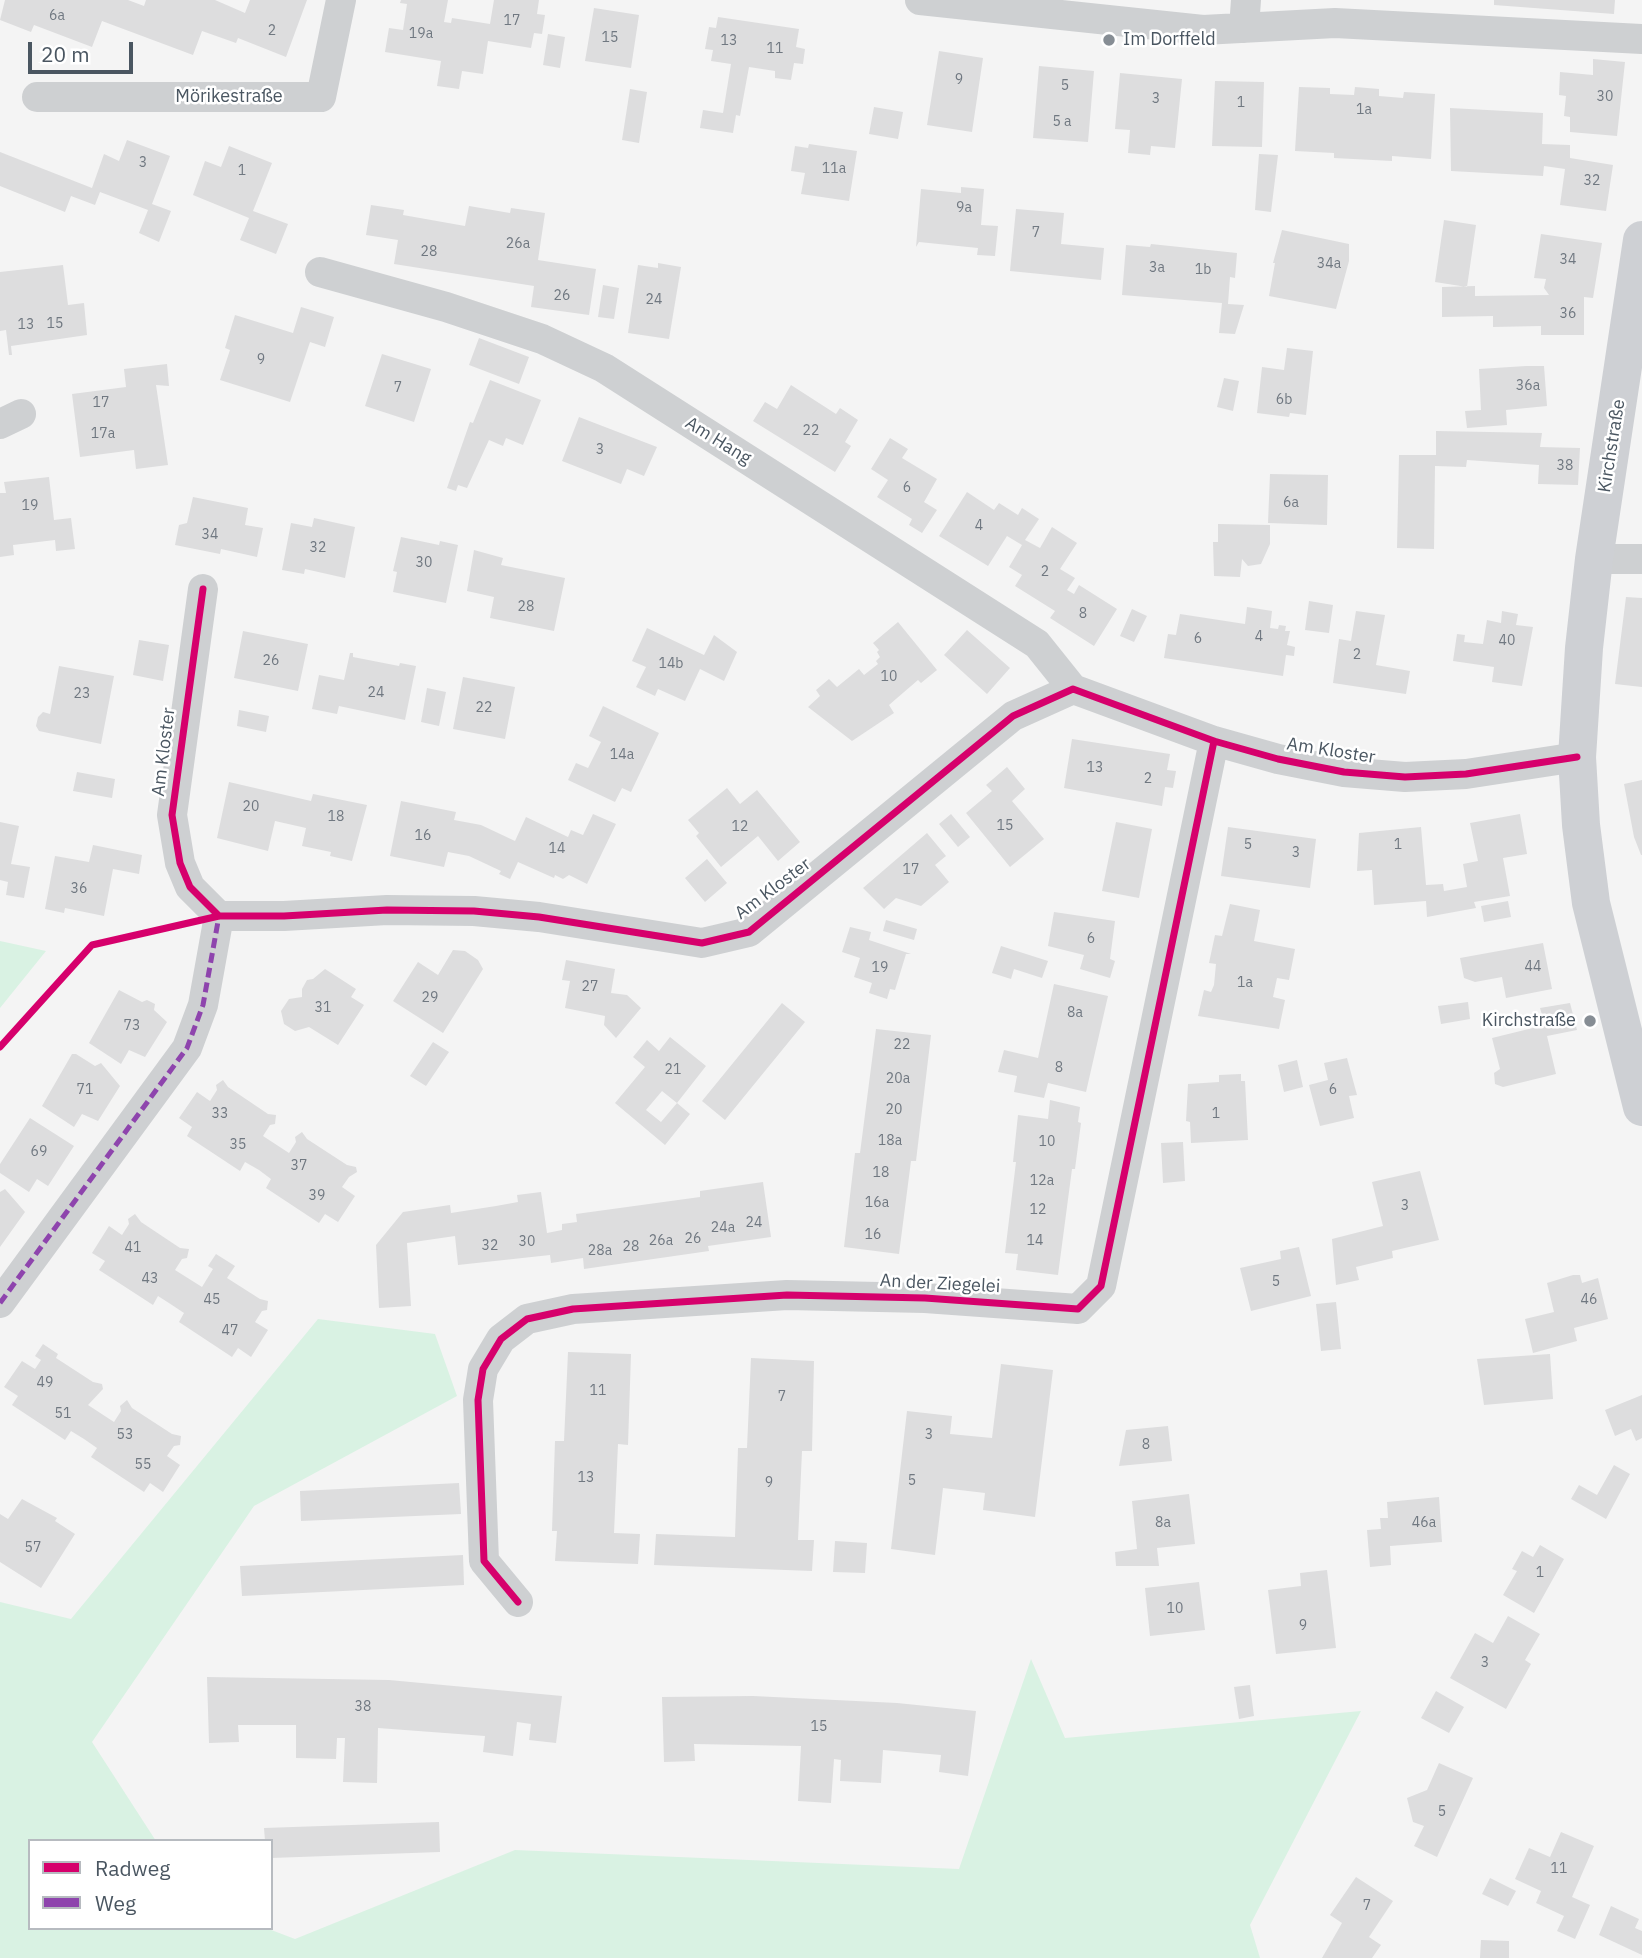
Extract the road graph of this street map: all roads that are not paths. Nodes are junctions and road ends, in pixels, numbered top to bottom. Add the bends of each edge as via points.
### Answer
1 (341, 0) edge
2 (920, 0) edge
3 (1245, 14) edge
4 (1642, 39) edge
5 (37, 97) dead end
6 (1642, 240) edge
7 (320, 272) dead end
8 (1594, 559) junction
9 (1642, 559) edge
10 (202, 589) dead end
11 (1073, 689) junction
12 (1214, 741) junction
13 (1577, 757) junction
14 (219, 916) junction
15 (1630, 1019) edge
16 (1642, 1107) edge
17 (0, 1303) edge
18 (518, 1602) dead end

1 - 5 street, Mörikestraße via 321,97
2 - 3 street via 1203,30
3 - 4 street
6 - 8 street, Kirchstraße
7 - 11 street, Am Hang via 542,339 604,368 1037,644
8 - 9 street
8 - 13 street, Kirchstraße
10 - 14 street, Am Kloster via 172,814 180,863 190,887
11 - 12 street, Am Kloster
11 - 14 street, Am Kloster via 1013,716 749,932 702,943 474,911
12 - 13 street, Am Kloster via 1343,772 1405,777 1466,774
12 - 18 street, An der Ziegelei via 1101,1286 1078,1309 925,1298 787,1295 573,1309 527,1319 501,1339 483,1369 478,1400 484,1561
13 - 15 street, Kirchstraße via 1580,825 1591,903
14 - 17 street via 203,1005 187,1048
15 - 16 street, Kirchstraße

